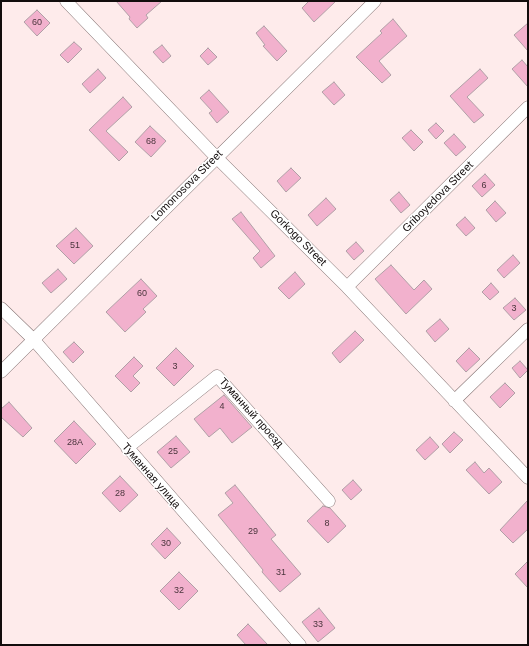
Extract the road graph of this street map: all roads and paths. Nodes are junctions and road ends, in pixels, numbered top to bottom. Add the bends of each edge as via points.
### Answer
1 (66, 1) edge
2 (375, 1) edge
3 (528, 107) edge
4 (216, 157) junction
5 (347, 287) junction
6 (1, 308) edge
7 (528, 329) edge
8 (33, 339) junction
9 (1, 372) edge
10 (454, 401) junction
11 (127, 448) junction
12 (528, 478) edge
13 (329, 501) dead end
14 (300, 645) edge

1 - 4 street, Gorkogo Street
2 - 4 street, Lomonosova Street
3 - 5 street, Griboyedova Street
4 - 5 street, Gorkogo Street
4 - 8 street, Lomonosova Street
5 - 10 street, Gorkogo Street
6 - 8 street, Туманная улица
7 - 10 street
8 - 9 street, Lomonosova Street
8 - 11 street, Туманная улица
10 - 12 street, Gorkogo Street
11 - 13 street, Туманный проезд via 217,376
11 - 14 street, Туманная улица

